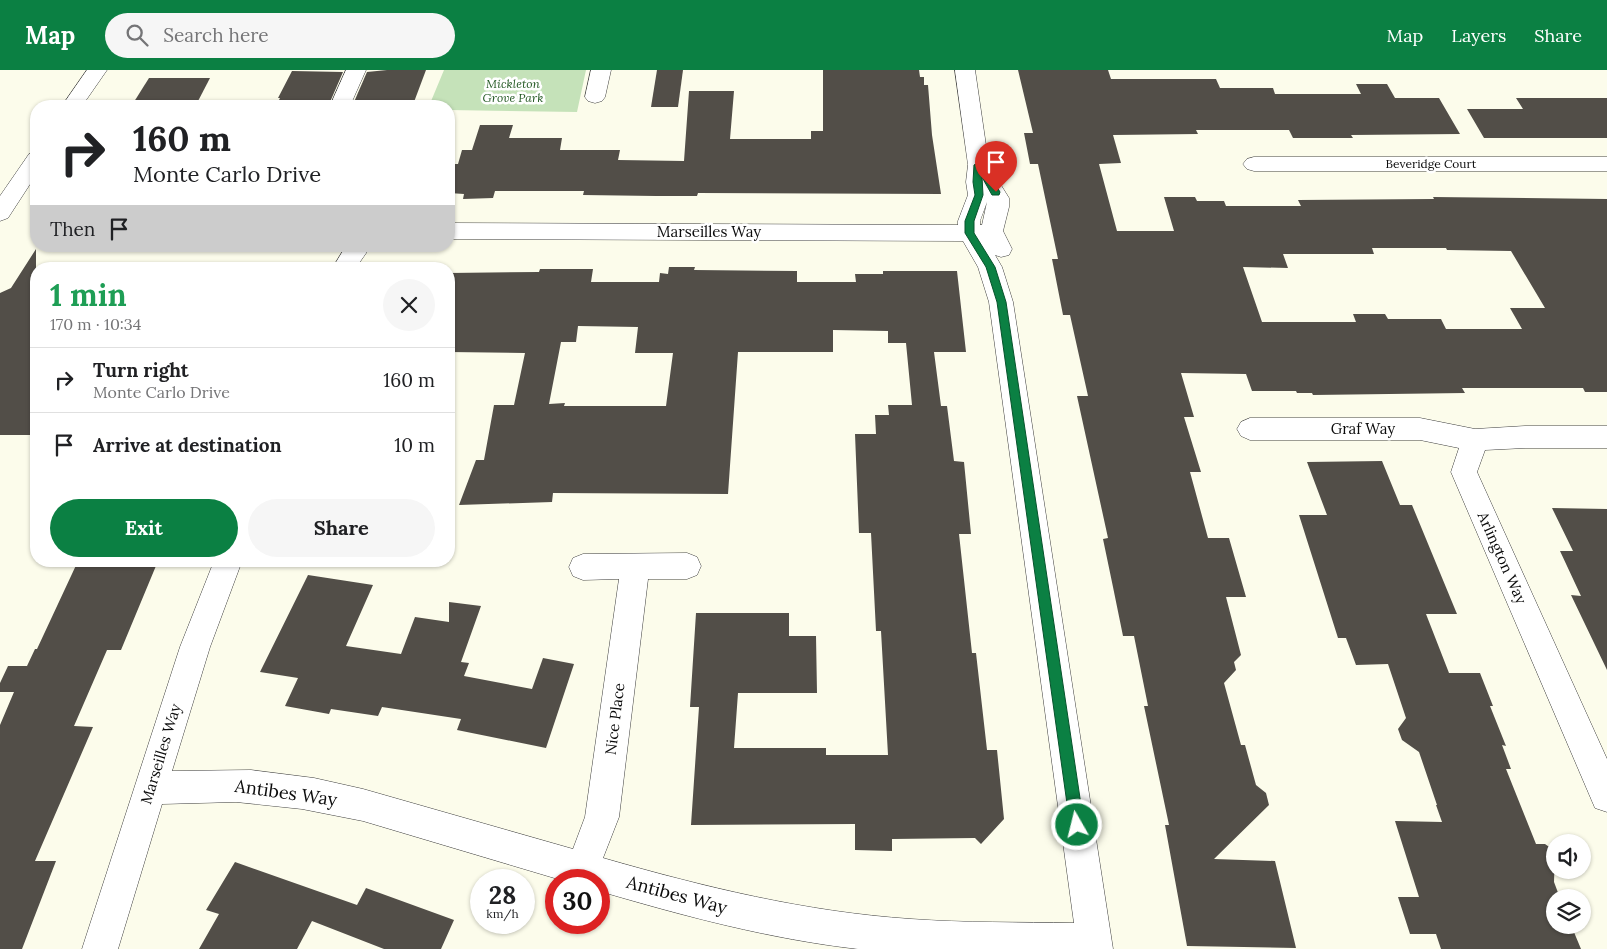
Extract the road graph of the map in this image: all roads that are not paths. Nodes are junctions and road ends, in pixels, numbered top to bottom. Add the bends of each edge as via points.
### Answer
1 (97, 70) edge
2 (356, 70) edge
3 (601, 70) edge
4 (965, 70) edge
5 (595, 97) dead end
6 (76, 100) edge
7 (343, 100) edge
8 (1607, 164) edge
9 (979, 165) junction
10 (1255, 165) dead end
11 (30, 169) edge
12 (0, 213) edge
13 (455, 230) edge
14 (970, 233) junction
15 (992, 233) junction
16 (1002, 302) junction
17 (1250, 429) dead end
18 (1607, 437) edge
19 (1475, 440) junction
20 (687, 566) dead end
21 (226, 567) edge
22 (583, 567) dead end
23 (635, 567) junction
24 (151, 788) junction
25 (1607, 796) edge
26 (582, 869) joint
27 (610, 877) edge
28 (1094, 945) edge
29 (100, 949) edge

1 - 6 street
2 - 7 street
3 - 5 street
4 - 9 street
8 - 10 street, Beveridge Court
9 - 14 street via 979,195 970,221
9 - 15 street via 998,198
11 - 12 street
13 - 14 street, Marseilles Way
14 - 15 street, Marseilles Way
14 - 16 street via 990,267
15 - 16 street via 1006,254 1010,272
16 - 28 street
17 - 19 street, Graf Way via 1420,429
18 - 19 street
19 - 25 street, Arlington Way via 1464,472
20 - 23 street
21 - 24 street, Marseilles Way via 195,646
22 - 23 street
23 - 26 street, Nice Place via 602,816
24 - 26 street, Antibes Way via 266,787 316,795 363,805
24 - 29 street, Marseilles Way
27 - 28 street, Antibes Way via 763,917 836,930 911,937

